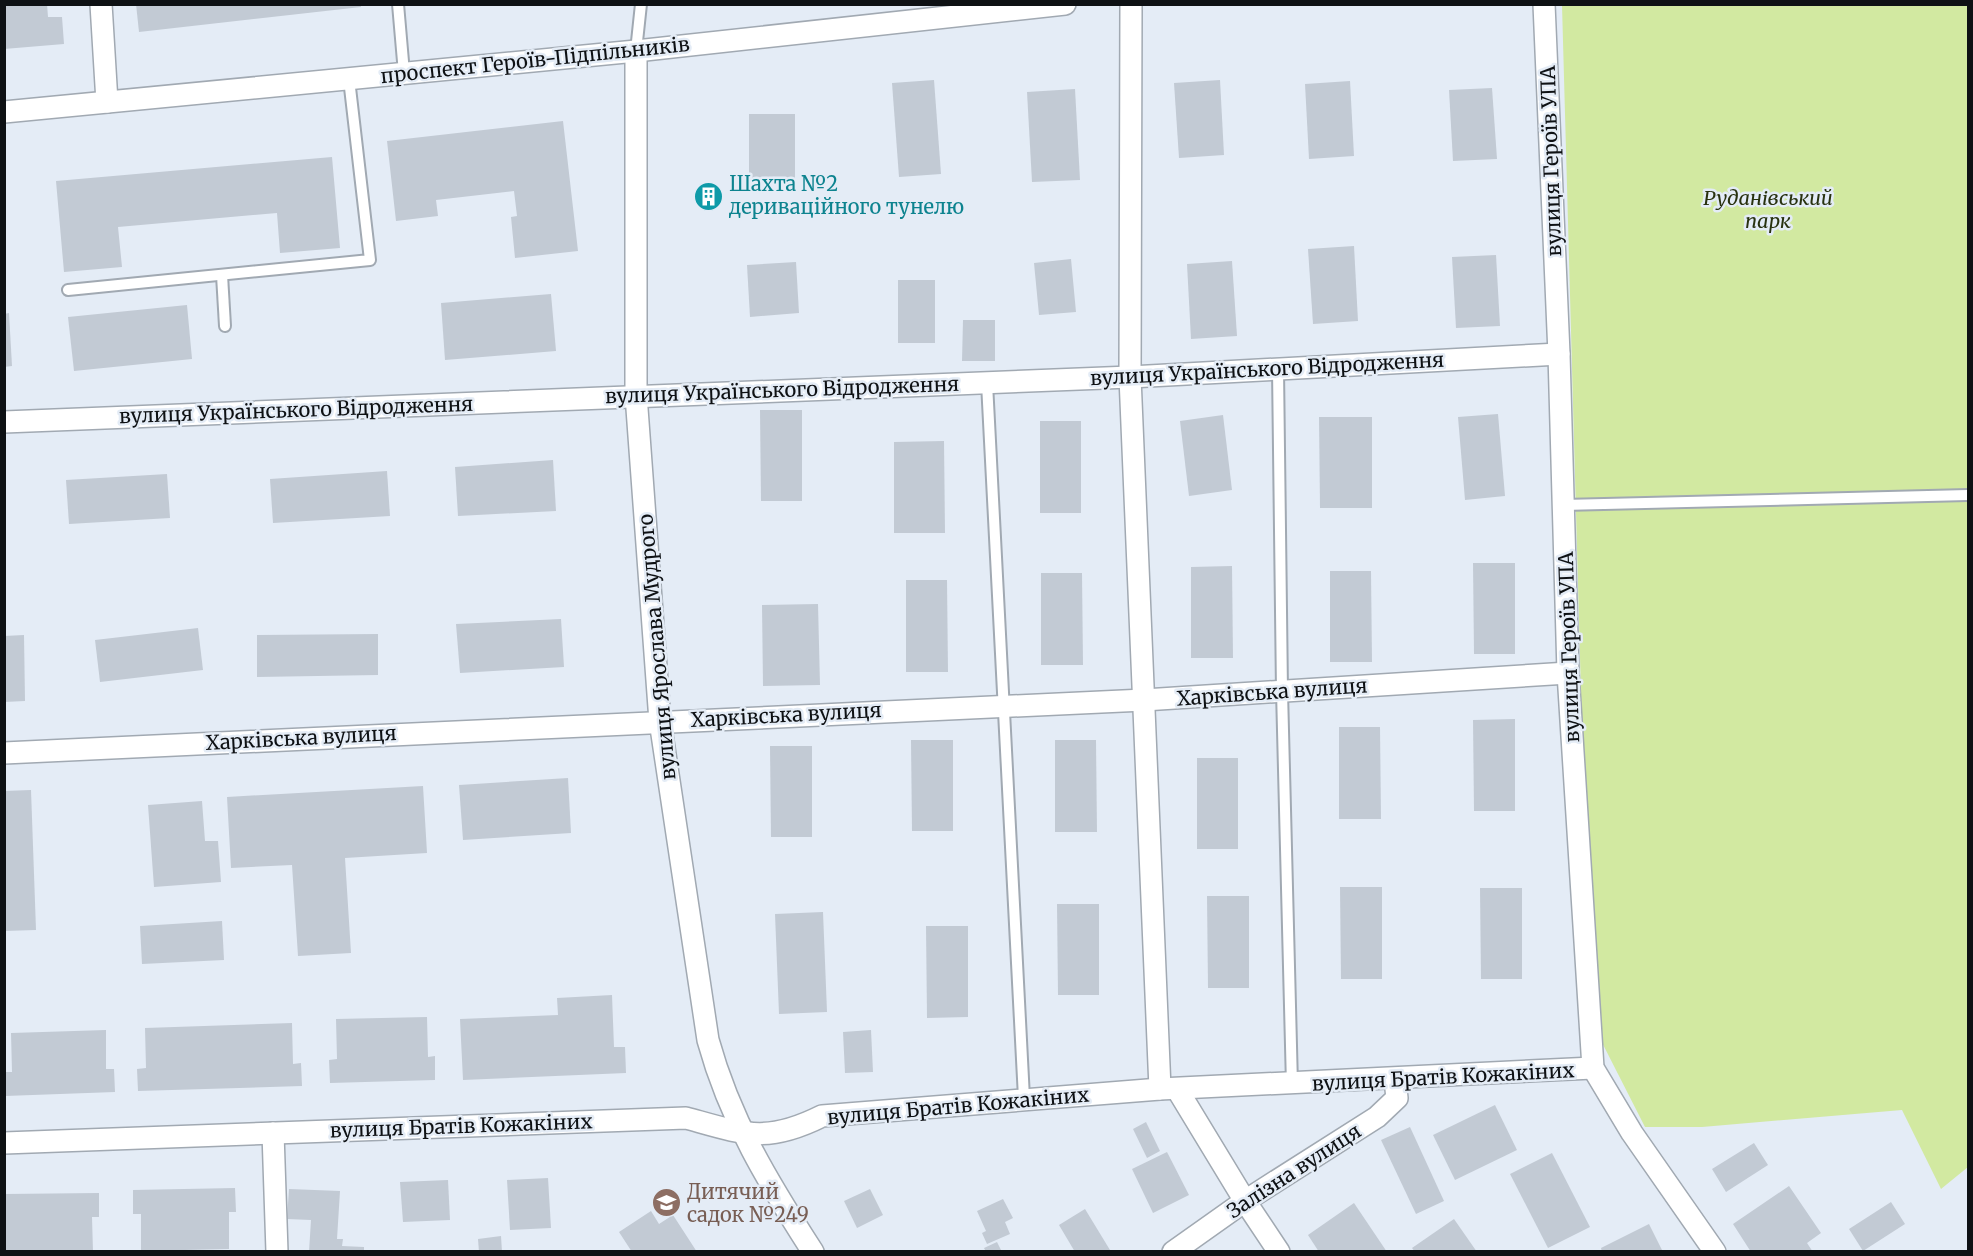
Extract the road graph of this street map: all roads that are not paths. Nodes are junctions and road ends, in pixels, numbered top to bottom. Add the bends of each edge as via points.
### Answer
1 (101, 4) edge
2 (398, 4) edge
3 (641, 4) edge
4 (1065, 4) edge
5 (1131, 4) edge
6 (1544, 4) edge
7 (636, 51) junction
8 (404, 73) junction
9 (349, 79) junction
10 (107, 102) junction
11 (4, 112) edge
12 (222, 275) junction
13 (68, 290) dead end
14 (225, 326) dead end
15 (1559, 354) junction
16 (1278, 369) junction
17 (1130, 377) junction
18 (987, 383) junction
19 (636, 395) junction
20 (4, 422) edge
21 (1968, 495) edge
22 (1563, 505) junction
23 (1568, 673) junction
24 (1282, 691) junction
25 (1144, 700) junction
26 (1003, 706) junction
27 (660, 721) junction
28 (4, 753) edge
29 (1593, 1068) junction
30 (1395, 1080) junction
31 (1292, 1085) junction
32 (1168, 1089) junction
33 (1024, 1098) junction
34 (273, 1133) junction
35 (743, 1134) junction
36 (4, 1143) edge
37 (1245, 1201) junction
38 (277, 1251) edge
39 (813, 1251) edge
40 (1173, 1251) edge
41 (1279, 1251) edge
42 (1715, 1251) edge

1 - 10 street
2 - 8 lane
3 - 7 lane
4 - 7 street, проспект Героїв-Підпільників
5 - 17 street
6 - 15 street, вулиця Героїв УПА
7 - 8 street, проспект Героїв-Підпільників
7 - 19 street, вулиця Ярослава Мудрого
8 - 9 street, проспект Героїв-Підпільників
9 - 10 street, проспект Героїв-Підпільників
9 - 12 lane via 370,260
10 - 11 street, проспект Героїв-Підпільників
12 - 13 lane
12 - 14 lane
15 - 16 street, вулиця Українського Відродження
15 - 22 street, вулиця Героїв УПА
16 - 17 street, вулиця Українського Відродження
16 - 24 lane
17 - 18 street, вулиця Українського Відродження
17 - 25 street
18 - 19 street, вулиця Українського Відродження
18 - 26 lane
19 - 20 street, вулиця Українського Відродження
19 - 27 street, вулиця Ярослава Мудрого
21 - 22 lane
22 - 23 street, вулиця Героїв УПА
23 - 24 street, Харківська вулиця
23 - 29 street, вулиця Героїв УПА
24 - 25 street, Харківська вулиця
24 - 31 lane
25 - 26 street, Харківська вулиця
25 - 32 street
26 - 27 street, Харківська вулиця
26 - 33 lane
27 - 28 street, Харківська вулиця
27 - 35 street, вулиця Ярослава Мудрого via 708,1040 721,1085
29 - 30 street, вулиця Братів Кожакіних
29 - 42 street, вулиця Героїв УПА via 1632,1132
30 - 31 street, вулиця Братів Кожакіних
30 - 37 street, Залізна вулиця via 1396,1098 1377,1117
31 - 32 street, вулиця Братів Кожакіних
32 - 33 street, вулиця Братів Кожакіних
32 - 37 street
33 - 35 street, вулиця Братів Кожакіних via 822,1116 776,1134
34 - 35 street, вулиця Братів Кожакіних via 686,1118
34 - 36 street, вулиця Братів Кожакіних
34 - 38 street
35 - 39 street, вулиця Ярослава Мудрого via 768,1182
37 - 40 street, Залізна вулиця
37 - 41 street

